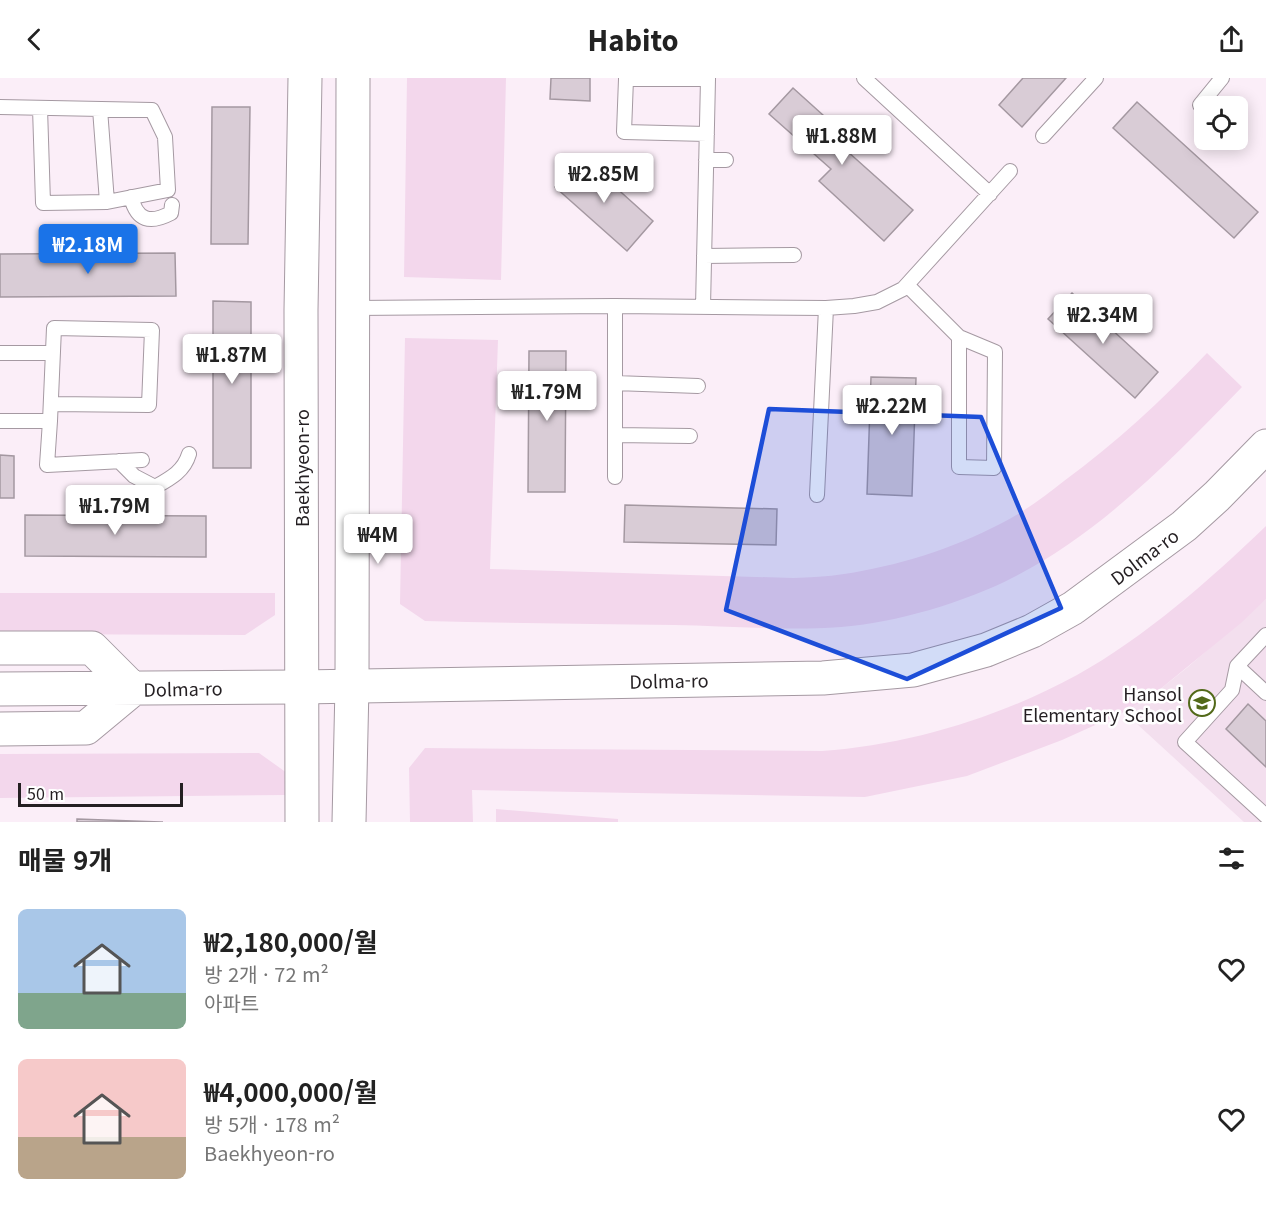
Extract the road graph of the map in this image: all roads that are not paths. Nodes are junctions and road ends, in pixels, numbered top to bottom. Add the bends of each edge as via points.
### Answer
1 (305, 78) edge
2 (353, 78) edge
3 (864, 78) edge
4 (1096, 78) edge
5 (1222, 78) edge
6 (1207, 96) edge
7 (0, 107) edge
8 (40, 108) junction
9 (100, 109) junction
10 (707, 134) junction
11 (1044, 136) dead end
12 (706, 159) junction
13 (726, 160) dead end
14 (1010, 171) dead end
15 (990, 194) junction
16 (131, 197) junction
17 (107, 202) junction
18 (172, 205) dead end
19 (794, 255) dead end
20 (704, 256) junction
21 (907, 285) junction
22 (615, 306) junction
23 (703, 307) junction
24 (353, 308) junction
25 (826, 308) junction
26 (959, 337) junction
27 (0, 353) edge
28 (53, 353) junction
29 (615, 383) junction
30 (698, 386) dead end
31 (51, 404) junction
32 (0, 421) edge
33 (50, 421) junction
34 (615, 435) junction
35 (690, 436) dead end
36 (1266, 446) edge
37 (189, 454) dead end
38 (142, 460) dead end
39 (119, 461) junction
40 (615, 477) dead end
41 (817, 495) dead end
42 (1266, 635) edge
43 (0, 648) edge
44 (1237, 666) junction
45 (352, 686) junction
46 (301, 687) junction
47 (0, 689) edge
48 (133, 689) junction
49 (1266, 693) edge
50 (0, 729) edge
51 (1266, 816) edge
52 (302, 822) edge
53 (349, 822) edge

1 - 46 main road, Baekhyeon-ro
2 - 24 main road
3 - 15 lane
4 - 11 lane
5 - 6 lane
7 - 8 lane
8 - 9 lane
8 - 17 lane via 43,203
9 - 16 lane via 152,110 165,137 168,190
9 - 17 lane
10 - 10 lane via 708,79 626,79 624,132
10 - 12 lane
12 - 13 lane
12 - 20 lane
14 - 15 lane
15 - 21 lane
16 - 17 lane
16 - 18 lane via 134,209 145,219 158,220 171,213
19 - 20 lane
20 - 23 lane
21 - 25 lane via 877,302
21 - 26 lane
22 - 23 lane
22 - 24 lane
22 - 29 lane
23 - 25 lane
24 - 45 main road
25 - 41 lane
26 - 26 lane via 957,473 994,468 995,352
27 - 28 lane
28 - 31 lane
28 - 31 lane via 54,328 152,330 149,405
29 - 30 lane
29 - 34 lane
31 - 33 lane
32 - 33 lane
33 - 39 lane via 47,465
34 - 35 lane
34 - 40 lane via 622,461
36 - 45 main road, Dolma-ro via 1184,526 1073,608 986,650 913,670 823,678
37 - 39 lane via 186,465 156,487 134,476
38 - 39 lane
42 - 44 lane
43 - 48 main road via 92,648
44 - 49 lane
44 - 51 lane via 1232,690 1185,742
45 - 46 main road, Dolma-ro
45 - 53 main road
46 - 48 main road, Dolma-ro
46 - 52 main road, Baekhyeon-ro
47 - 48 main road, Dolma-ro
48 - 50 main road via 86,728

